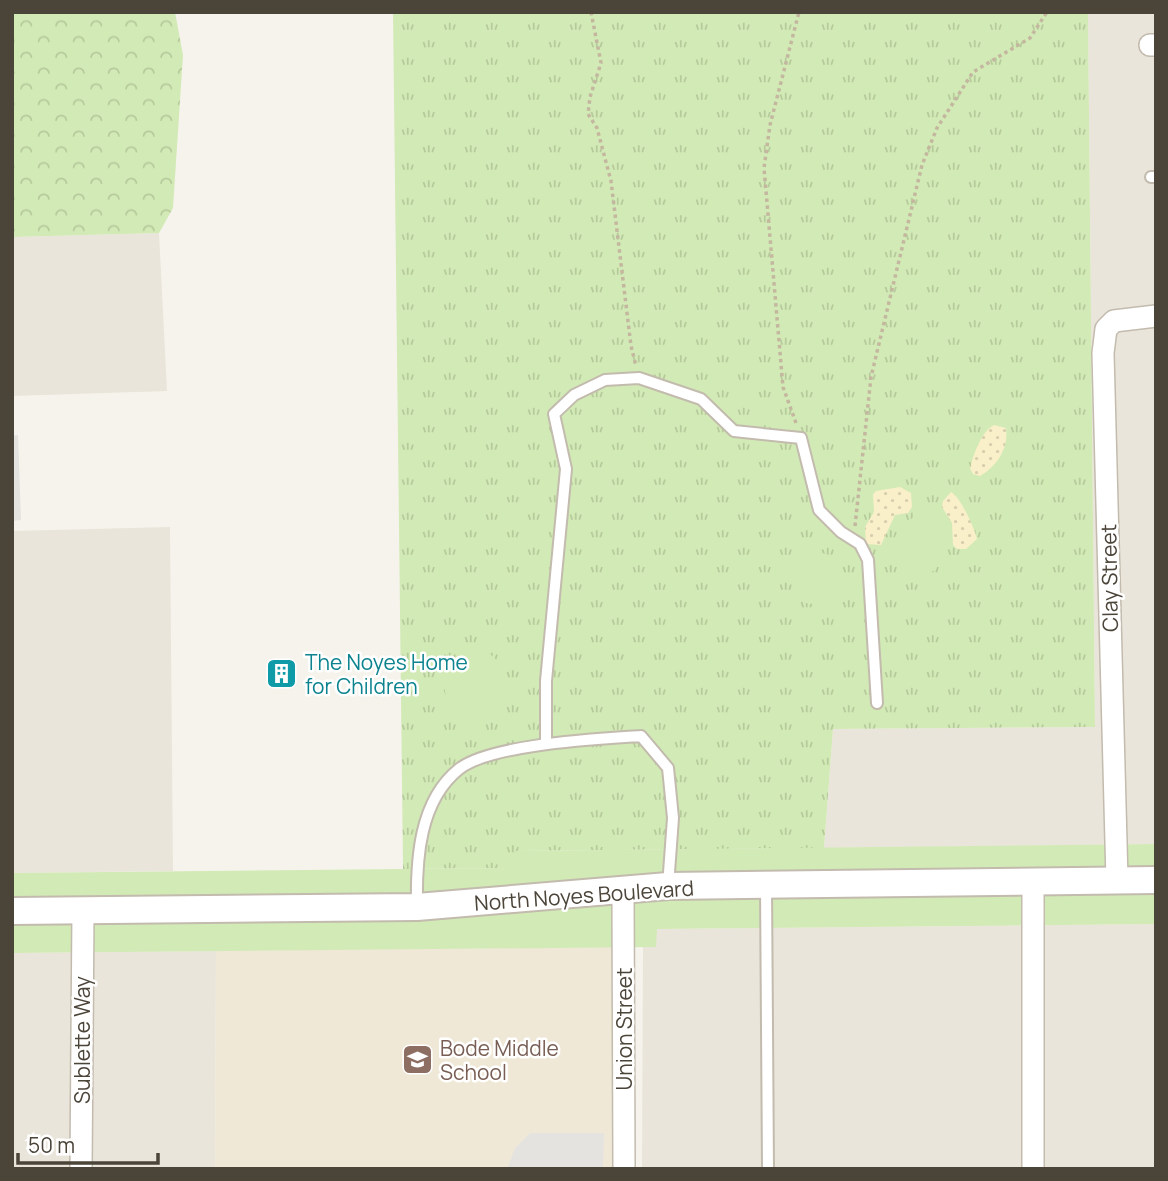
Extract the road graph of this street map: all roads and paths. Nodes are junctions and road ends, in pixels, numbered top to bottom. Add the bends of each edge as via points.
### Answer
1 (591, 12) edge
2 (799, 12) edge
3 (1047, 12) edge
4 (1156, 316) edge
5 (639, 378) junction
6 (801, 438) junction
7 (853, 540) junction
8 (877, 704) dead end
9 (546, 744) junction
10 (1117, 880) junction
11 (1156, 880) edge
12 (1033, 883) junction
13 (766, 885) junction
14 (668, 886) junction
15 (624, 890) junction
16 (417, 907) junction
17 (12, 911) edge
18 (83, 911) junction
19 (81, 1169) edge
20 (625, 1169) edge
21 (768, 1169) edge
22 (1033, 1169) edge

1 - 5 path via 601,63 589,114 611,181
2 - 6 path via 770,125 764,168 783,387
3 - 7 path via 1030,38 973,72 937,128 922,164 871,377
4 - 10 street, Clay Street via 1114,321 1106,330 1103,353
5 - 6 lane via 701,399 734,431
5 - 9 lane via 605,380 574,395 554,414 566,469 546,681
6 - 7 lane via 819,510
7 - 8 lane via 868,560
9 - 14 lane via 641,736 668,768 673,818
9 - 16 lane via 478,759 459,769 438,792 425,821 416,873
10 - 11 street, North Noyes Boulevard
10 - 12 street, North Noyes Boulevard
12 - 13 street, North Noyes Boulevard
12 - 22 street
13 - 14 street, North Noyes Boulevard
13 - 21 lane
14 - 15 street, North Noyes Boulevard
15 - 16 street, North Noyes Boulevard
15 - 20 street, Union Street
16 - 18 street, North Noyes Boulevard
17 - 18 street, North Noyes Boulevard
18 - 19 street, Sublette Way

